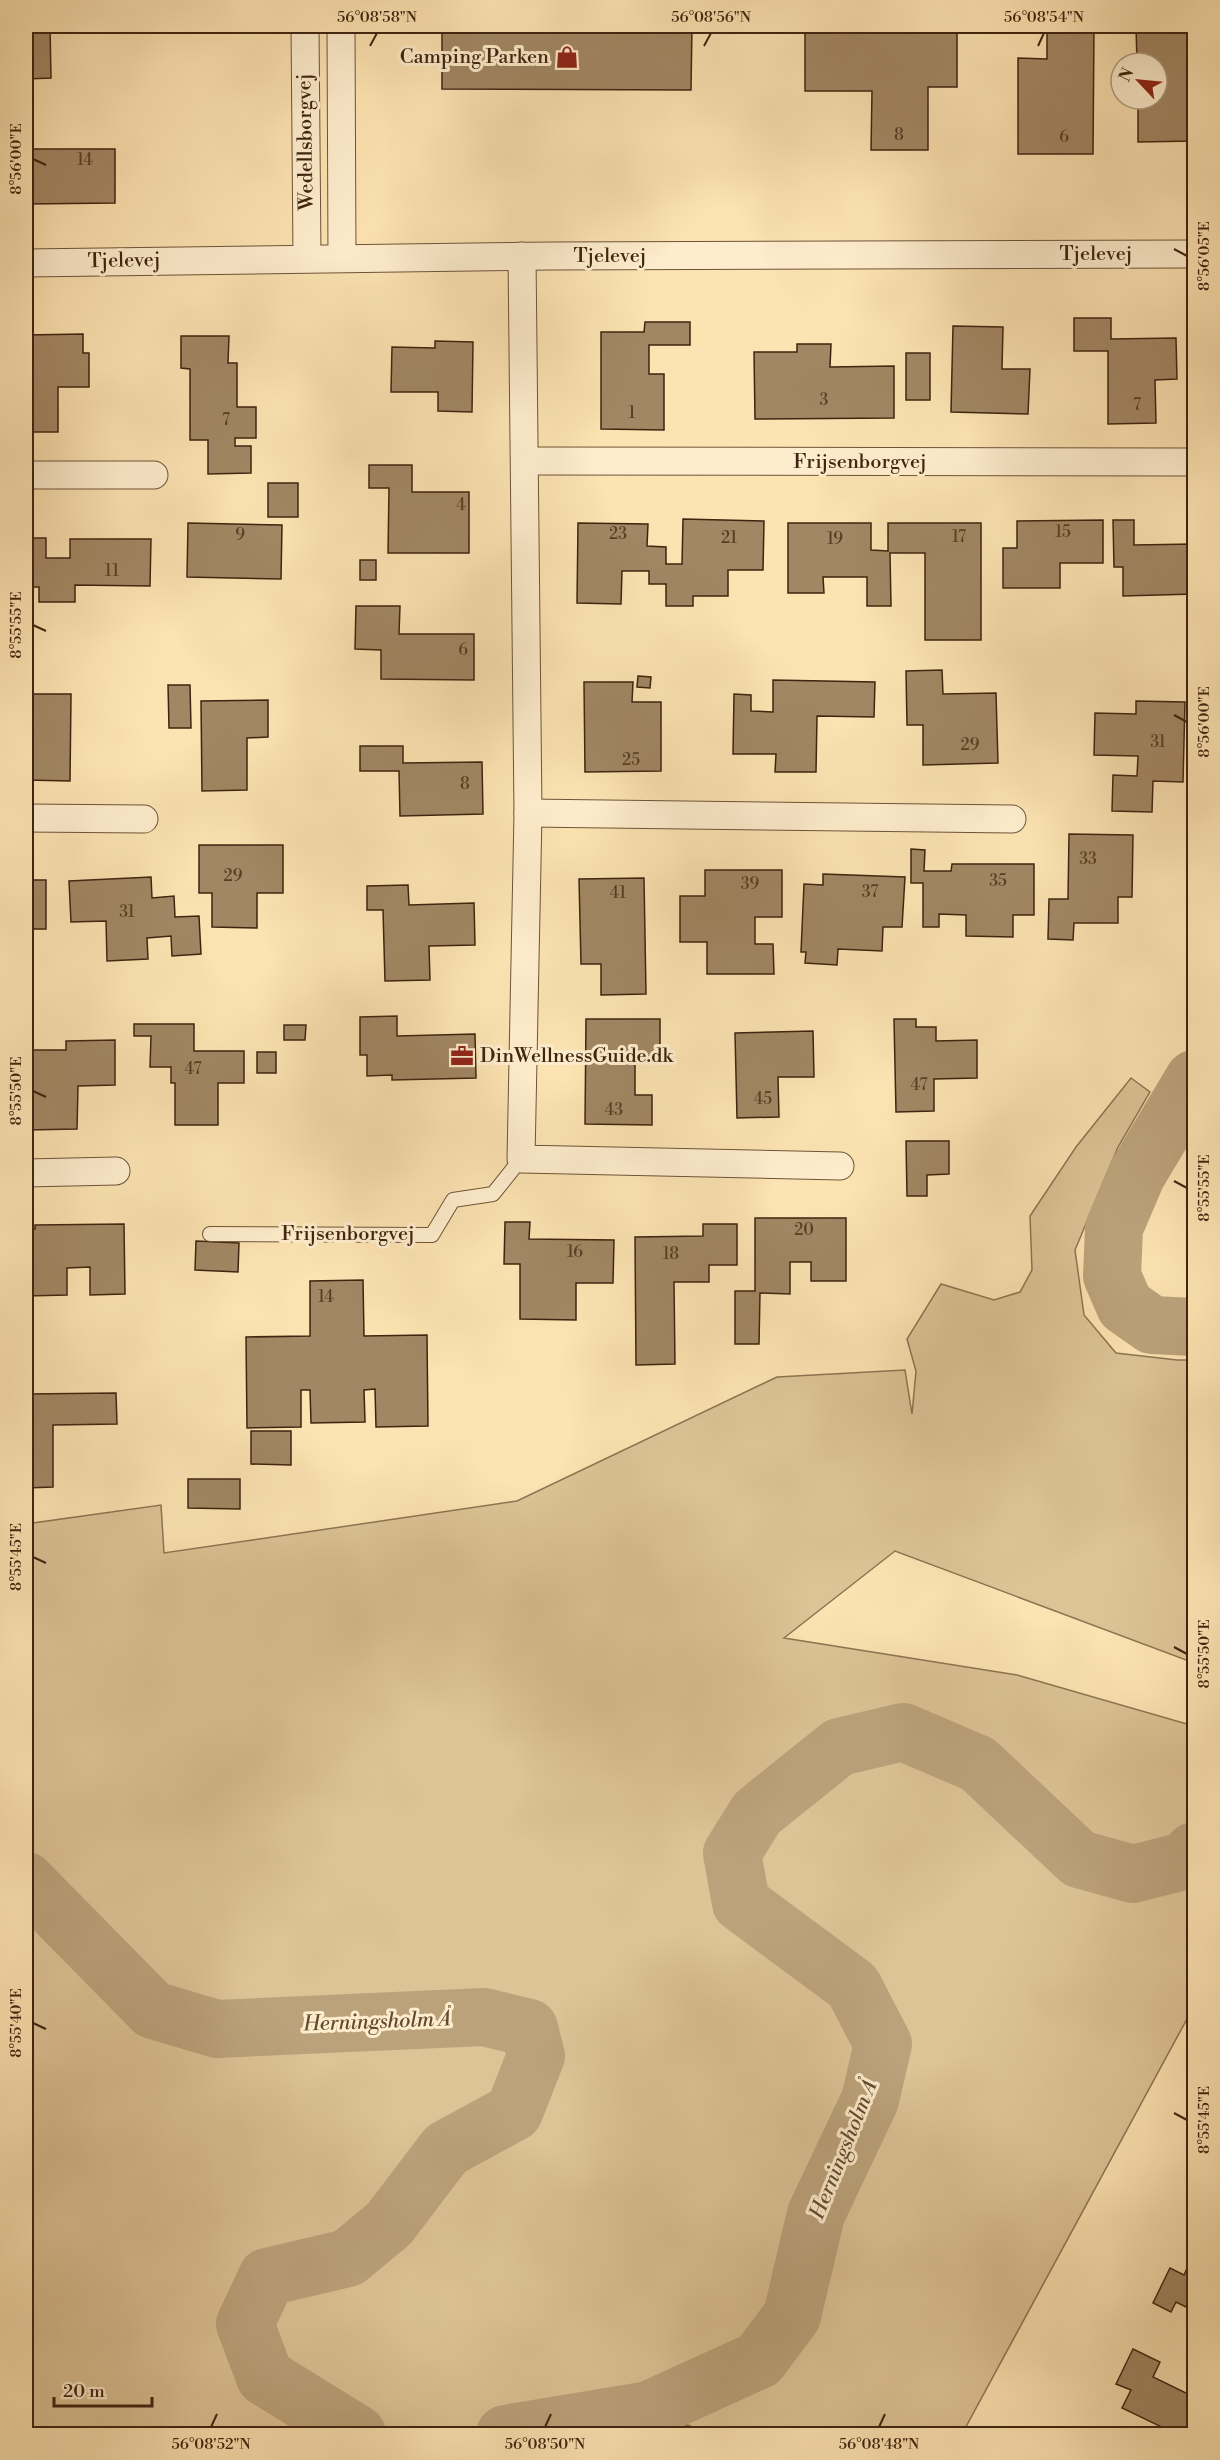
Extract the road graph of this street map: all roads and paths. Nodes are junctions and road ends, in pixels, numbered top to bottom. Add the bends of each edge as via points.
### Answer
1 (305, 26) edge
2 (341, 26) edge
3 (1194, 254) edge
4 (522, 256) junction
5 (307, 258) junction
6 (342, 258) junction
7 (26, 263) edge
8 (525, 461) junction
9 (1194, 462) edge
10 (26, 475) edge
11 (154, 476) dead end
12 (528, 813) junction
13 (26, 818) edge
14 (144, 819) dead end
15 (1012, 819) dead end
16 (521, 1159) junction
17 (840, 1166) dead end
18 (116, 1171) dead end
19 (26, 1173) edge
20 (210, 1233) dead end

1 - 5 street, Wedellsborgvej
2 - 6 street, Wedellsborgvej
3 - 4 street, Tjelevej
4 - 6 street, Tjelevej
4 - 8 street
5 - 6 street, Tjelevej
5 - 7 street, Tjelevej
8 - 9 street, Frijsenborgvej
8 - 12 street
10 - 11 street
12 - 15 street
12 - 16 street
13 - 14 street
16 - 17 street
16 - 20 lane, Frijsenborgvej via 493,1194 453,1200 432,1235
18 - 19 street

